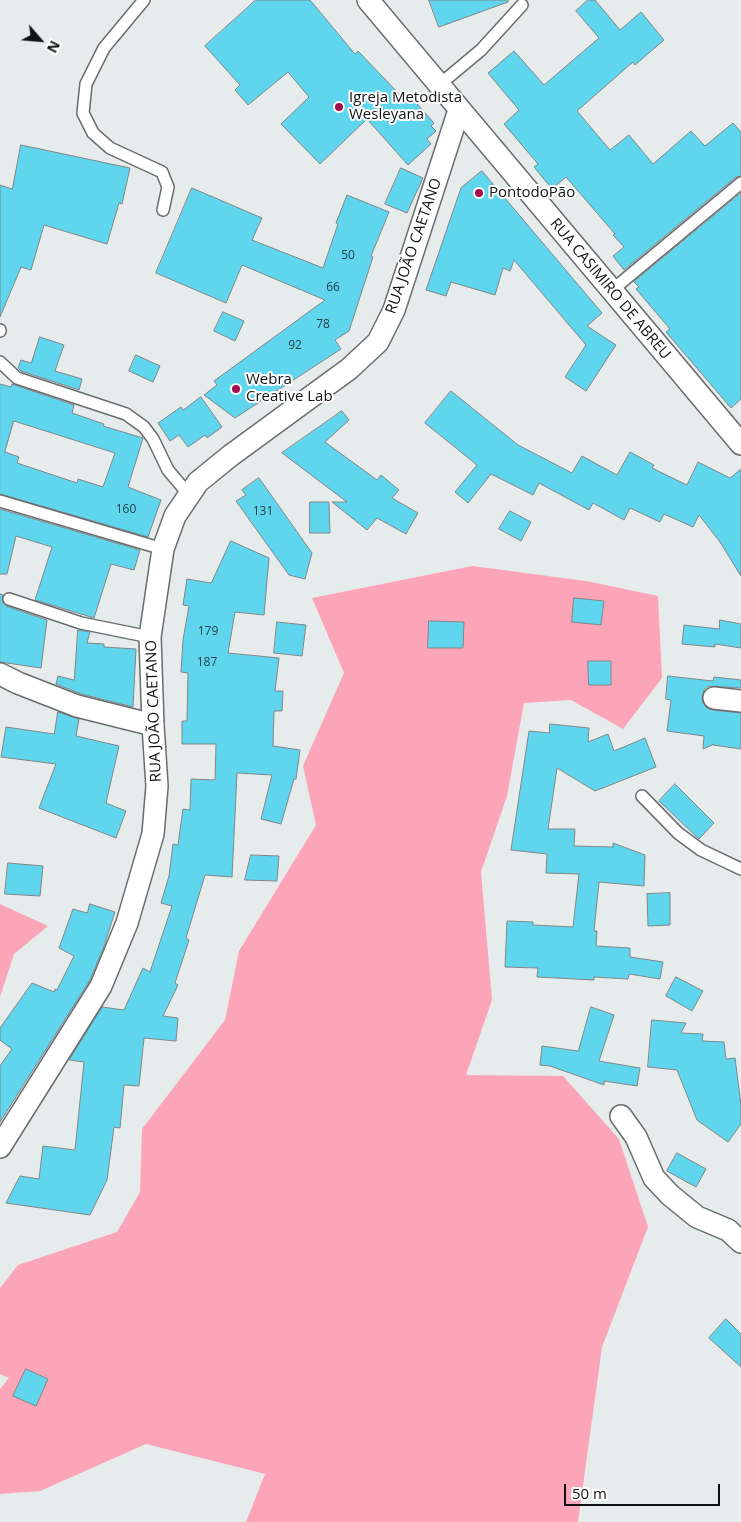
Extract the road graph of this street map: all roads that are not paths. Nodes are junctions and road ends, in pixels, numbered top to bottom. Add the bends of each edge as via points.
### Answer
1 (144, 0) edge
2 (368, 0) edge
3 (522, 5) dead end
4 (439, 85) junction
5 (460, 110) junction
6 (741, 183) edge
7 (163, 210) dead end
8 (611, 291) junction
9 (0, 362) edge
10 (741, 444) edge
11 (189, 495) junction
12 (0, 501) edge
13 (163, 549) junction
14 (9, 599) dead end
15 (150, 637) junction
16 (0, 674) edge
17 (714, 698) dead end
18 (741, 701) edge
19 (152, 725) junction
20 (642, 796) dead end
21 (741, 869) edge
22 (622, 1116) dead end
23 (0, 1147) edge
24 (741, 1242) edge

1 - 7 lane via 104,48 86,84 83,113 93,133 110,148 162,172 168,187
2 - 4 street, RUA CASIMIRO DE ABREU
3 - 4 lane via 481,50
4 - 5 street, RUA CASIMIRO DE ABREU
5 - 8 street, RUA CASIMIRO DE ABREU
5 - 11 street, RUA JOÃO CAETANO via 394,310 378,342 349,369 230,456 198,482
6 - 8 lane
8 - 10 street, RUA CASIMIRO DE ABREU
9 - 11 lane via 16,378 126,414 144,427 168,470
11 - 13 street, RUA JOÃO CAETANO via 175,516
12 - 13 lane
13 - 15 street, RUA JOÃO CAETANO
14 - 15 lane via 81,623
15 - 19 street, RUA JOÃO CAETANO
16 - 19 street via 77,706
17 - 18 street
19 - 23 street, RUA JOÃO CAETANO via 157,786 154,834 127,923 100,986
20 - 21 lane via 678,833 701,850
22 - 24 street via 636,1137 654,1178 697,1217 728,1230

